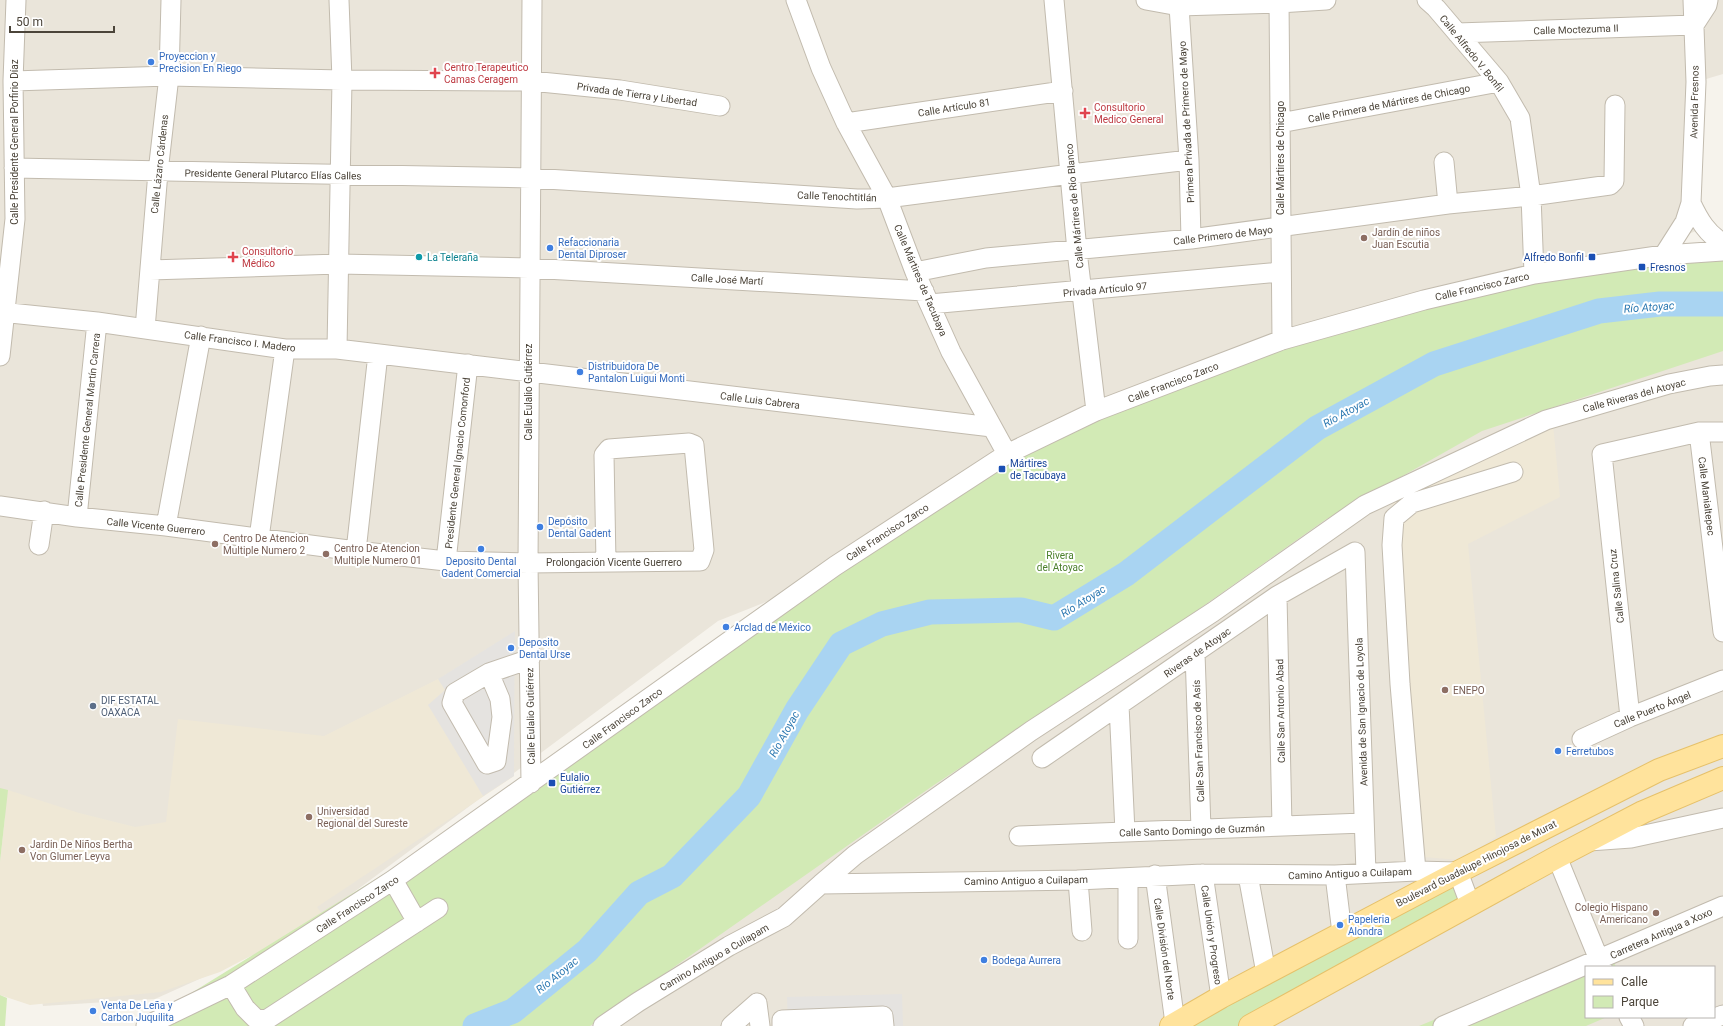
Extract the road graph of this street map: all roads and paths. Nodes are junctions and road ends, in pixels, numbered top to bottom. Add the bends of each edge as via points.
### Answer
1 (5, 0) edge
2 (16, 0) edge
3 (171, 0) edge
4 (339, 0) edge
5 (532, 0) edge
6 (796, 0) edge
7 (1054, 0) edge
8 (1146, 0) edge
9 (1326, 0) edge
10 (1427, 0) edge
11 (1693, 0) edge
12 (1708, 0) edge
13 (1279, 2) edge
14 (0, 4) edge
15 (1179, 6) junction
16 (1694, 25) junction
17 (1457, 33) junction
18 (169, 76) junction
19 (342, 80) junction
20 (13, 81) junction
21 (531, 81) junction
22 (1498, 82) junction
23 (1063, 91) junction
24 (1615, 105) dead end
25 (720, 106) dead end
26 (846, 123) junction
27 (1280, 123) junction
28 (1189, 160) junction
29 (1444, 162) dead end
30 (14, 168) junction
31 (158, 172) junction
32 (1071, 174) junction
33 (339, 175) junction
34 (531, 178) junction
35 (1531, 196) junction
36 (887, 198) junction
37 (1691, 203) junction
38 (1448, 204) junction
39 (1280, 228) junction
40 (1191, 239) junction
41 (1723, 243) edge
42 (1077, 251) junction
43 (1723, 251) edge
44 (1664, 255) junction
45 (339, 264) junction
46 (529, 268) junction
47 (150, 270) junction
48 (915, 272) junction
49 (1280, 272) junction
50 (1534, 274) junction
51 (1082, 291) junction
52 (927, 298) junction
53 (2, 313) edge
54 (97, 322) junction
55 (145, 329) junction
56 (201, 336) junction
57 (1282, 340) junction
58 (285, 349) junction
59 (337, 349) junction
60 (378, 354) junction
61 (0, 356) edge
62 (468, 364) junction
63 (528, 373) junction
64 (1723, 375) edge
65 (1096, 411) junction
66 (992, 427) junction
67 (1699, 432) junction
68 (1723, 432) edge
69 (1007, 454) junction
70 (1513, 472) dead end
71 (0, 506) edge
72 (44, 511) junction
73 (77, 517) junction
74 (166, 526) junction
75 (259, 538) junction
76 (39, 545) dead end
77 (356, 551) junction
78 (1355, 552) joint
79 (446, 561) junction
80 (528, 562) junction
81 (606, 562) junction
82 (1277, 596) junction
83 (1723, 632) edge
84 (1195, 653) junction
85 (530, 659) junction
86 (489, 673) dead end
87 (1723, 680) edge
88 (1119, 705) junction
89 (1630, 717) junction
90 (1582, 739) dead end
91 (1723, 746) edge
92 (1042, 758) dead end
93 (1723, 778) edge
94 (531, 783) junction
95 (1723, 818) edge
96 (1364, 823) junction
97 (1282, 826) junction
98 (1201, 829) junction
99 (1125, 832) junction
100 (1019, 836) dead end
101 (1588, 842) junction
102 (1557, 857) junction
103 (1416, 871) junction
104 (1458, 872) junction
105 (1366, 873) junction
106 (1203, 874) junction
107 (1155, 875) junction
108 (1248, 875) junction
109 (1336, 875) junction
110 (1128, 878) junction
111 (393, 880) junction
112 (1078, 880) junction
113 (821, 884) junction
114 (1470, 904) junction
115 (1723, 906) edge
116 (438, 908) dead end
117 (417, 922) junction
118 (1082, 931) dead end
119 (1342, 933) junction
120 (1128, 939) dead end
121 (1600, 964) edge
122 (1585, 970) edge
123 (1266, 972) junction
124 (231, 985) junction
125 (1221, 997) junction
126 (1715, 1018) edge
127 (830, 1022) edge
128 (1173, 1025) edge
129 (146, 1026) edge
130 (603, 1026) edge
131 (731, 1026) edge
132 (760, 1026) edge
133 (782, 1026) edge
134 (884, 1026) edge
135 (1250, 1026) edge
136 (1443, 1026) edge
137 (1693, 1026) edge

1 - 14 street
2 - 20 street, Calle Presidente General Porfirio Díaz
3 - 18 street, Calle Lázaro Cárdenas
4 - 19 street
5 - 21 street, Calle Eulalio Gutiérrez
6 - 26 street, Calle Mártires de Tacubaya via 821,68
7 - 23 street, Calle Mártires de Río Blanco
8 - 15 street
9 - 13 street
10 - 17 street, Calle Alfredo V. Bonfil
11 - 16 street, Avenida Fresnos
12 - 16 street
13 - 15 street
13 - 27 street, Calle Mártires de Chicago
15 - 28 street, Primera Privada de Primero de Mayo
16 - 17 street, Calle Moctezuma II
16 - 37 street, Avenida Fresnos via 1696,82
17 - 22 street, Calle Alfredo V. Bonfil
18 - 19 street, Privada de Tierra y Libertad
18 - 20 street, Privada de Tierra y Libertad
18 - 31 street, Calle Lázaro Cárdenas
19 - 21 street, Privada de Tierra y Libertad
19 - 33 street
20 - 30 street, Calle Presidente General Porfirio Díaz
21 - 25 street, Privada de Tierra y Libertad via 620,90
21 - 34 street, Calle Eulalio Gutiérrez
22 - 27 street, Calle Primera de Mártires de Chicago
22 - 35 street, Calle Alfredo V. Bonfil via 1520,118
23 - 26 street, Calle Artículo 81
23 - 32 street, Calle Mártires de Río Blanco
24 - 35 street, Calle Primero de Mayo via 1614,181 1610,185
26 - 36 street, Calle Mártires de Tacubaya
27 - 39 street, Calle Mártires de Chicago
28 - 32 street, Calle Tenochtitlán
28 - 40 street, Primera Privada de Primero de Mayo
29 - 38 street
30 - 31 street, Presidente General Plutarco Elías Calles
30 - 53 street, Calle Presidente General Porfirio Díaz via 15,219
31 - 33 street, Presidente General Plutarco Elías Calles
31 - 47 street, Calle Lázaro Cárdenas
32 - 36 street, Calle Tenochtitlán
32 - 42 street, Calle Mártires de Río Blanco
33 - 34 street, Presidente General Plutarco Elías Calles
33 - 45 street
34 - 36 street, Calle Tenochtitlán via 857,199
34 - 46 street, Calle Eulalio Gutiérrez
35 - 38 street, Calle Primero de Mayo
35 - 50 street, Calle Alfredo V. Bonfil
36 - 48 street, Calle Mártires de Tacubaya
37 - 41 street, Avenida Fresnos via 1705,229
37 - 44 street, Avenida Fresnos via 1685,222
38 - 39 street, Calle Primero de Mayo
39 - 40 street, Calle Primero de Mayo
39 - 49 street, Calle Mártires de Chicago
40 - 42 street, Calle Primero de Mayo
42 - 48 street, Calle Primero de Mayo via 986,258
42 - 51 street, Calle Mártires de Río Blanco
43 - 44 street, Calle Francisco Zarco
44 - 50 street, Calle Francisco Zarco
45 - 46 street, Calle José Martí
45 - 47 street, Calle José Martí
45 - 59 street
46 - 52 street, Calle José Martí
46 - 63 street, Calle Eulalio Gutiérrez
47 - 55 street, Calle Lázaro Cárdenas
48 - 52 street, Calle Mártires de Tacubaya
49 - 51 street, Privada Artículo 97
49 - 57 street, Calle Mártires de Chicago
50 - 57 street, Calle Francisco Zarco via 1424,300
51 - 52 street, Privada Artículo 97
51 - 65 street, Calle Mártires de Río Blanco
52 - 66 street, Calle Mártires de Tacubaya via 951,352
53 - 54 street, Calle Francisco I. Madero
53 - 61 street, Calle Presidente General Porfirio Díaz
54 - 55 street, Calle Francisco I. Madero
54 - 73 street, Calle Presidente General Martín Carrera
55 - 56 street, Calle Francisco I. Madero
56 - 58 street, Calle Francisco I. Madero
56 - 74 street
57 - 65 street, Calle Francisco Zarco
58 - 59 street, Calle Francisco I. Madero
58 - 75 street
59 - 60 street, Calle Francisco I. Madero
60 - 62 street, Calle Francisco I. Madero
60 - 77 street
62 - 63 street, Calle Francisco I. Madero
62 - 79 street, Presidente General Ignacio Comonford
63 - 66 street, Calle Luis Cabrera
63 - 80 street, Calle Eulalio Gutiérrez
64 - 113 street, Calle Riveras del Atoyac via 1668,384 1546,420 1365,505 1207,616 1031,730 855,854
65 - 69 street, Calle Francisco Zarco
66 - 69 street, Calle Mártires de Tacubaya
67 - 68 street
67 - 83 street, Calle Manialtepec
67 - 89 street, Calle Salina Cruz via 1602,454
69 - 94 street, Calle Francisco Zarco via 835,566
70 - 103 street via 1412,503 1394,518 1392,545 1399,669
71 - 72 street, Calle Vicente Guerrero
72 - 73 street, Calle Vicente Guerrero
72 - 76 street
73 - 74 street, Calle Vicente Guerrero
74 - 75 street, Calle Vicente Guerrero
75 - 77 street, Calle Vicente Guerrero
77 - 79 street, Calle Vicente Guerrero
78 - 82 street, Riveras de Atoyac
78 - 96 street, Avenida de San Ignacio de Loyola
79 - 80 street, Calle Vicente Guerrero
80 - 81 street, Prolongación Vicente Guerrero
80 - 85 street, Calle Eulalio Gutiérrez
81 - 81 street, Prolongación Vicente Guerrero via 604,455 609,449 689,443 694,445 704,550 700,561
82 - 84 street, Riveras de Atoyac
82 - 97 street, Calle San Antonio Abad
84 - 88 street, Riveras de Atoyac
84 - 98 street, Calle San Francisco de Asís
85 - 86 street
85 - 94 street, Calle Eulalio Gutiérrez
87 - 89 street, Calle Puerto Ángel
88 - 92 street, Riveras de Atoyac
88 - 99 street
89 - 90 street, Calle Puerto Ángel
91 - 104 main road, Boulevard Guadalupe Hinojosa de Murat via 1660,770
93 - 101 main road via 1643,812
94 - 111 street, Calle Francisco Zarco
95 - 101 street via 1631,838
96 - 97 street, Calle Santo Domingo de Guzmán
96 - 105 street, Avenida de San Ignacio de Loyola
97 - 98 street, Calle Santo Domingo de Guzmán
98 - 99 street, Calle Santo Domingo de Guzmán
99 - 100 street, Calle Santo Domingo de Guzmán
101 - 102 main road
102 - 114 main road
102 - 121 street
103 - 104 street, Camino Antiguo a Cuilapam
103 - 105 street, Camino Antiguo a Cuilapam
104 - 114 street
104 - 119 main road, Boulevard Guadalupe Hinojosa de Murat
105 - 109 street, Camino Antiguo a Cuilapam
106 - 107 street, Camino Antiguo a Cuilapam
106 - 108 street, Camino Antiguo a Cuilapam
106 - 125 street, Calle Unión y Progreso
107 - 110 street, Camino Antiguo a Cuilapam
107 - 128 street, Calle División del Norte
108 - 109 street, Camino Antiguo a Cuilapam
108 - 123 street
109 - 119 street
110 - 112 street, Camino Antiguo a Cuilapam
110 - 120 street
111 - 117 street
111 - 124 street, Calle Francisco Zarco
112 - 113 street, Camino Antiguo a Cuilapam
112 - 118 street
113 - 130 street, Camino Antiguo a Cuilapam via 784,917 729,946
114 - 135 main road
115 - 121 street, Carretera Antigua a Xoxo
116 - 117 street
117 - 124 street via 266,1020 255,1018 245,1008
119 - 123 main road, Boulevard Guadalupe Hinojosa de Murat
122 - 136 street, Carretera Antigua a Xoxo
123 - 125 main road, Boulevard Guadalupe Hinojosa de Murat
124 - 129 street, Calle Francisco Zarco
125 - 128 main road, Boulevard Guadalupe Hinojosa de Murat
126 - 137 street
127 - 133 street via 782,1020
127 - 134 street via 883,1016
131 - 132 street via 757,1004

